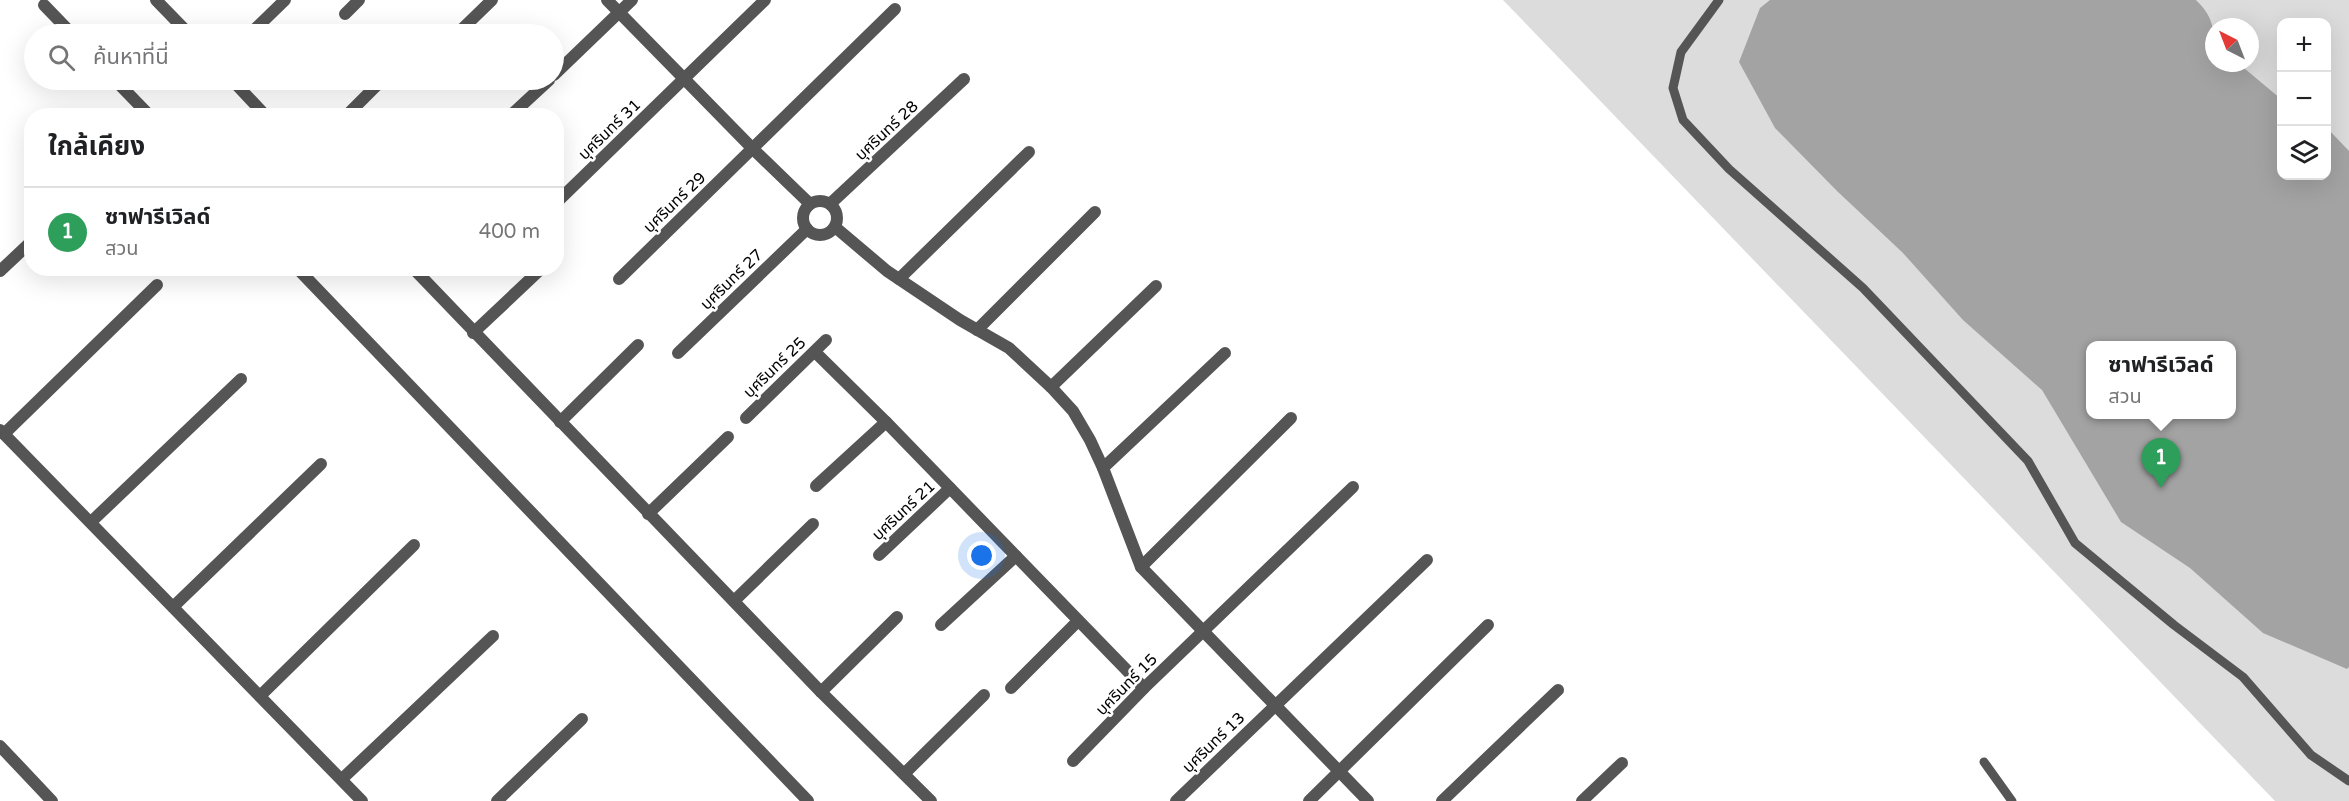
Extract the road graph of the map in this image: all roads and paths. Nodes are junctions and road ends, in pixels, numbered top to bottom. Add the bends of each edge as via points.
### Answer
1 (156, 0) edge
2 (285, 0) edge
3 (359, 0) edge
4 (492, 0) edge
5 (608, 0) edge
6 (633, 0) edge
7 (765, 0) edge
8 (1719, 0) edge
9 (44, 5) dead end
10 (895, 9) dead end
11 (620, 13) junction
12 (345, 14) dead end
13 (62, 24) edge
14 (179, 24) edge
15 (260, 24) edge
16 (467, 24) edge
17 (564, 66) edge
18 (685, 79) junction
19 (964, 79) dead end
20 (125, 90) edge
21 (241, 90) edge
22 (372, 90) edge
23 (538, 90) edge
24 (142, 108) edge
25 (258, 108) edge
26 (354, 108) edge
27 (519, 108) edge
28 (753, 149) junction
29 (1029, 152) dead end
30 (564, 195) edge
31 (810, 204) junction
32 (830, 204) junction
33 (1095, 212) dead end
34 (835, 227) junction
35 (807, 229) junction
36 (24, 248) edge
37 (0, 271) edge
38 (305, 276) edge
39 (420, 276) edge
40 (534, 276) edge
41 (619, 279) dead end
42 (899, 279) junction
43 (157, 285) dead end
44 (1156, 286) dead end
45 (977, 330) junction
46 (473, 333) junction
47 (826, 340) dead end
48 (638, 345) dead end
49 (815, 351) junction
50 (678, 353) dead end
51 (1225, 353) dead end
52 (241, 379) dead end
53 (1052, 387) junction
54 (746, 418) dead end
55 (1291, 418) dead end
56 (560, 422) junction
57 (886, 422) junction
58 (2, 432) edge
59 (728, 437) dead end
60 (321, 464) dead end
61 (1103, 468) junction
62 (816, 486) dead end
63 (1353, 487) dead end
64 (950, 488) junction
65 (648, 514) junction
66 (91, 522) junction
67 (813, 524) dead end
68 (414, 545) dead end
69 (879, 555) dead end
70 (1016, 556) junction
71 (1427, 560) dead end
72 (1141, 567) junction
73 (734, 602) junction
74 (173, 607) junction
75 (897, 616) dead end
76 (1078, 621) junction
77 (941, 625) dead end
78 (1488, 625) dead end
79 (1202, 631) junction
80 (493, 636) dead end
81 (1011, 688) dead end
82 (1144, 688) junction
83 (1558, 690) dead end
84 (821, 692) junction
85 (984, 695) dead end
86 (260, 696) junction
87 (1274, 706) junction
88 (582, 719) dead end
89 (0, 746) edge
90 (1073, 761) dead end
91 (1984, 762) dead end
92 (1622, 763) dead end
93 (1339, 772) junction
94 (904, 774) junction
95 (342, 779) junction
96 (2349, 781) edge
97 (52, 801) edge
98 (362, 801) edge
99 (497, 801) edge
100 (808, 801) edge
101 (931, 801) edge
102 (1176, 801) edge
103 (1309, 801) edge
104 (1368, 801) edge
105 (1442, 801) edge
106 (1582, 801) edge
107 (2012, 801) edge

1 - 14 street
2 - 15 street
3 - 12 street
4 - 16 street
5 - 11 street
6 - 11 street
7 - 18 street, บุศรินทร์ 31
8 - 96 lane via 1681,52 1673,88 1683,120 1729,169 1863,288 2028,461 2075,543 2174,626 2243,677 2311,755
9 - 13 street
10 - 28 street, บุศรินทร์ 29
11 - 17 street
11 - 18 street
18 - 28 street
18 - 30 street, บุศรินทร์ 31
19 - 32 street, บุศรินทร์ 28
20 - 24 street
21 - 25 street
22 - 26 street
23 - 27 street
28 - 31 street
28 - 41 street, บุศรินทร์ 29
29 - 42 street
31 - 32 street
31 - 35 street via 803,216
32 - 34 street via 837,216
33 - 45 street
34 - 35 street via 825,235
34 - 42 street
35 - 50 street, บุศรินทร์ 27
36 - 37 street
38 - 100 street
39 - 46 street
40 - 46 street
42 - 45 street
43 - 58 street
44 - 53 street
45 - 53 street via 1009,348
46 - 56 street
47 - 49 street, บุศรินทร์ 25
48 - 56 street
49 - 54 street, บุศรินทร์ 25
49 - 57 street
51 - 61 street
52 - 66 street
53 - 61 street via 1073,411
55 - 72 street
56 - 65 street
57 - 62 street
57 - 64 street
58 - 66 street
59 - 65 street
60 - 74 street
61 - 72 street
63 - 79 street, บุศรินทร์ 15
64 - 69 street, บุศรินทร์ 21
64 - 70 street
65 - 73 street
66 - 74 street
67 - 73 street
68 - 86 street
70 - 76 street
70 - 77 street
71 - 87 street, บุศรินทร์ 13
72 - 79 street
73 - 84 street
74 - 86 street
75 - 84 street
76 - 81 street
76 - 82 street
78 - 93 street
79 - 82 street, บุศรินทร์ 15
79 - 87 street
80 - 95 street
82 - 90 street, บุศรินทร์ 15
83 - 105 street
84 - 94 street
85 - 94 street
86 - 95 street
87 - 93 street
87 - 102 street, บุศรินทร์ 13
88 - 99 street
89 - 97 street
91 - 107 lane
92 - 106 street
93 - 103 street
93 - 104 street
94 - 101 street
95 - 98 street

